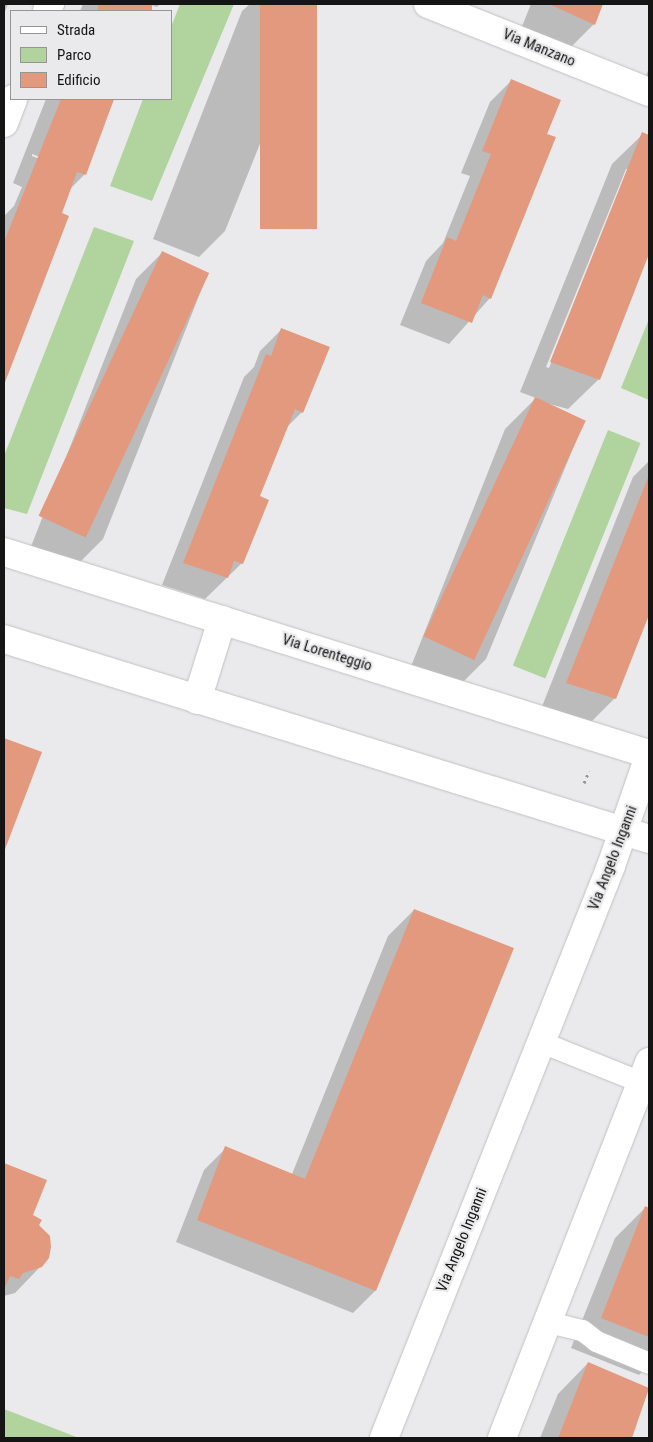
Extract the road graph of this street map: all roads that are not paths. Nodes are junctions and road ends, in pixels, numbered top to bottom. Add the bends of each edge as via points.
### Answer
1 (428, 4) edge
2 (649, 92) edge
3 (13, 100) edge
4 (4, 123) edge
5 (4, 552) edge
6 (222, 620) junction
7 (4, 639) edge
8 (197, 700) junction
9 (649, 755) edge
10 (623, 832) junction
11 (649, 839) edge
12 (540, 1042) junction
13 (645, 1072) edge
14 (549, 1322) junction
15 (649, 1363) edge
16 (384, 1438) edge
17 (502, 1438) edge

1 - 2 main road, Via Manzano
3 - 4 main road
5 - 6 main road, Via Lorenteggio
6 - 8 main road
6 - 9 main road, Via Lorenteggio
7 - 8 main road
8 - 10 main road
9 - 10 main road, Via Angelo Inganni
10 - 11 main road
10 - 12 main road, Via Angelo Inganni
12 - 13 lane
12 - 16 main road, Via Angelo Inganni
13 - 14 main road
14 - 15 lane via 582,1330 596,1341
14 - 17 main road

